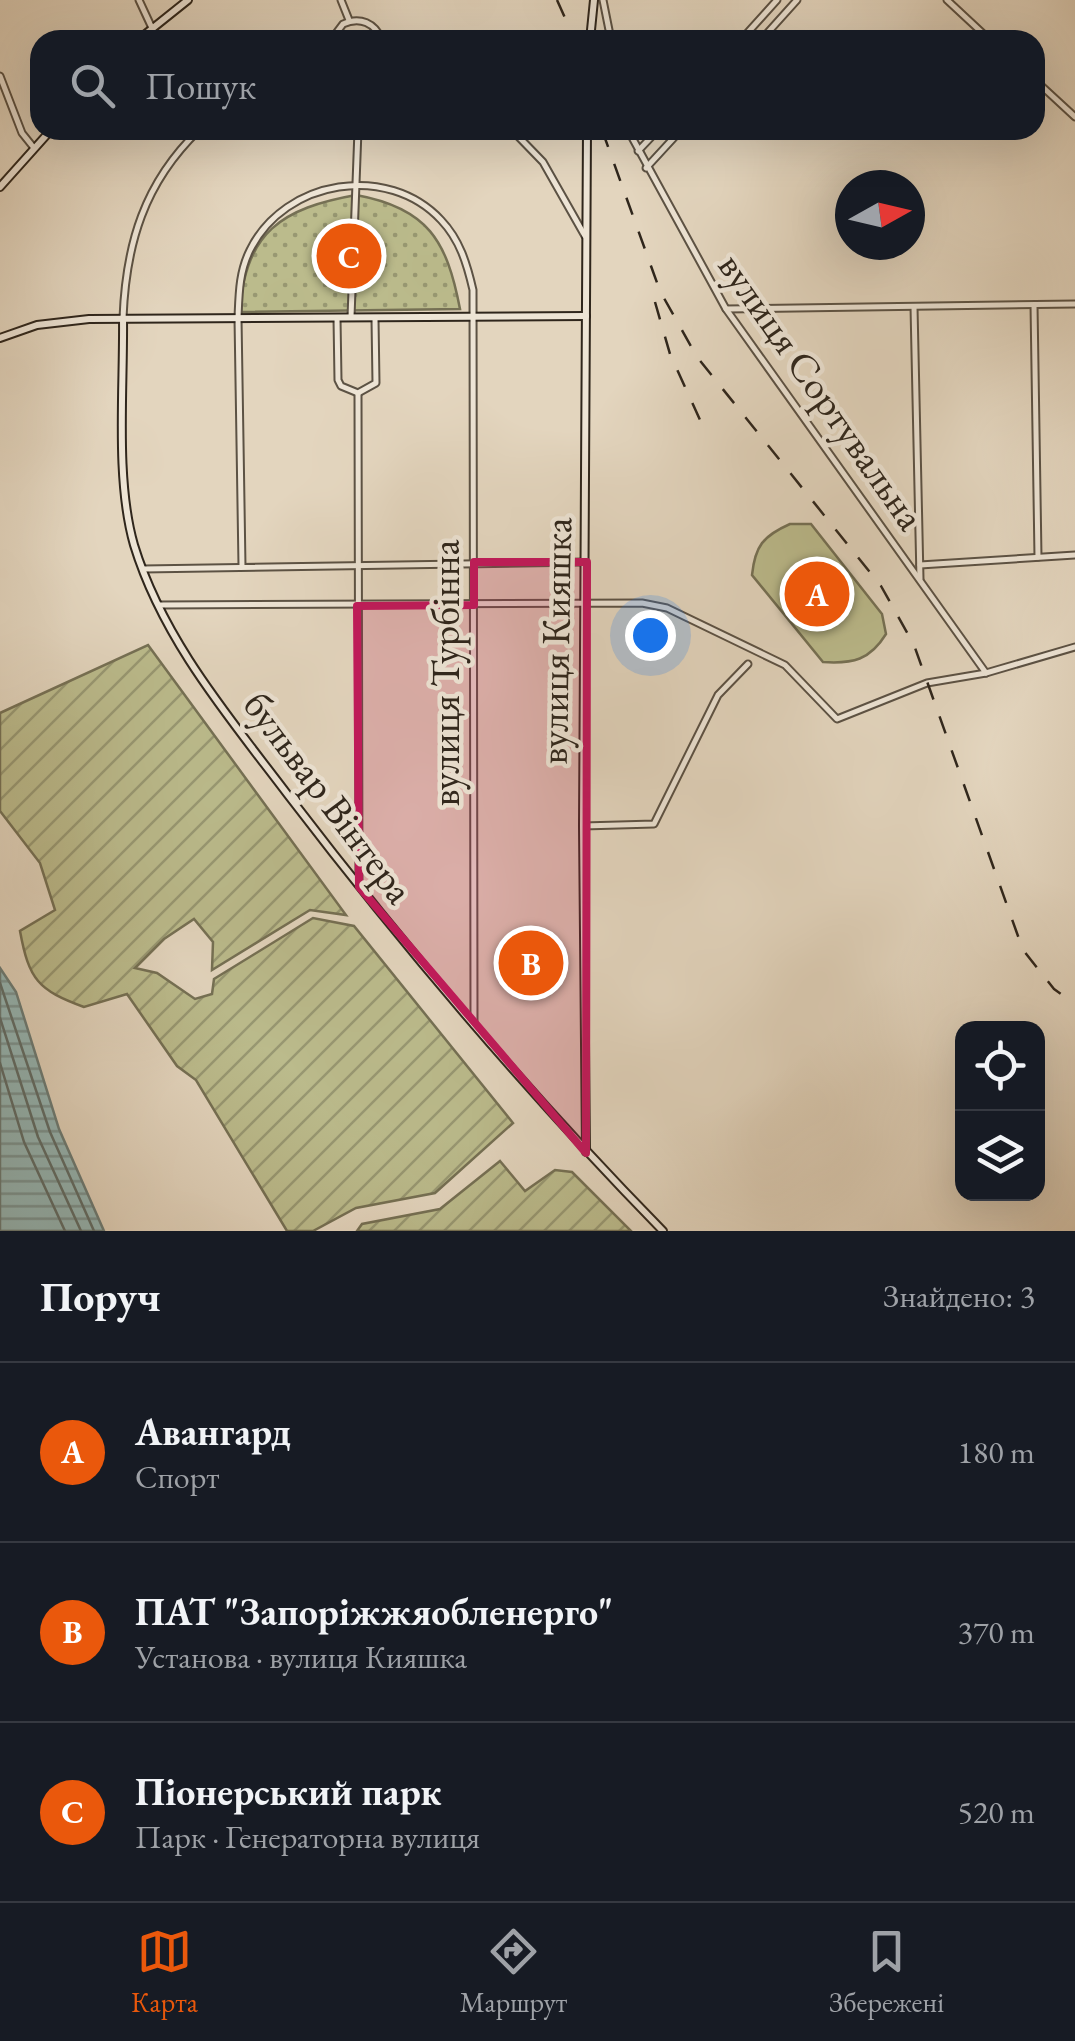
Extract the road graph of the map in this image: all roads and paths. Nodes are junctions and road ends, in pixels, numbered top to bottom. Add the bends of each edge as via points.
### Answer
1 (139, 0) edge
2 (188, 0) edge
3 (341, 0) edge
4 (594, 0) edge
5 (603, 0) edge
6 (777, 0) edge
7 (797, 0) edge
8 (947, 0) edge
9 (350, 21) junction
10 (152, 28) junction
11 (150, 30) edge
12 (337, 30) edge
13 (376, 30) edge
14 (591, 30) edge
15 (609, 30) edge
16 (749, 30) edge
17 (771, 30) edge
18 (979, 30) edge
19 (0, 76) edge
20 (1045, 89) edge
21 (1075, 117) edge
22 (42, 140) edge
23 (188, 140) edge
24 (358, 140) edge
25 (522, 140) edge
26 (587, 140) edge
27 (633, 140) edge
28 (649, 140) edge
29 (672, 140) edge
30 (34, 148) junction
31 (638, 152) junction
32 (646, 168) junction
33 (357, 185) junction
34 (0, 186) edge
35 (586, 239) junction
36 (1075, 304) edge
37 (1034, 305) junction
38 (914, 307) junction
39 (726, 309) junction
40 (474, 316) junction
41 (586, 316) junction
42 (123, 318) junction
43 (238, 318) junction
44 (336, 318) junction
45 (351, 318) junction
46 (376, 318) junction
47 (0, 338) edge
48 (358, 393) junction
49 (1075, 555) edge
50 (1038, 557) junction
51 (474, 562) junction
52 (587, 562) junction
53 (357, 564) junction
54 (242, 566) junction
55 (920, 566) junction
56 (144, 569) junction
57 (920, 581) junction
58 (474, 605) junction
59 (588, 605) junction
60 (159, 606) junction
61 (356, 606) junction
62 (1075, 647) edge
63 (748, 664) dead end
64 (986, 674) junction
65 (582, 826) junction
66 (358, 887) junction
67 (474, 1029) junction
68 (586, 1153) junction
69 (663, 1231) edge

1 - 10 street
2 - 10 street
3 - 9 street
4 - 14 street
5 - 15 street
6 - 16 street
7 - 17 street
8 - 18 street
9 - 12 street
9 - 13 street
10 - 11 street
19 - 30 street
20 - 21 street
22 - 30 street
23 - 42 street via 142,210 129,248
24 - 33 street
25 - 35 street via 543,162
26 - 35 street, вулиця Кияшка
27 - 31 street, вулиця Сортувальна
28 - 31 street
29 - 32 street
30 - 34 street
31 - 32 street, вулиця Сортувальна
32 - 39 street, вулиця Сортувальна
33 - 40 street, вулиця Турбінна via 401,191 441,220 466,262
33 - 43 street via 314,193 273,219 244,264
33 - 45 street
35 - 41 street, вулиця Кияшка
36 - 37 street
37 - 38 street
37 - 50 street
38 - 39 street
38 - 55 street
39 - 57 street, вулиця Сортувальна
40 - 41 street
40 - 46 street
40 - 51 street, вулиця Турбінна
41 - 52 street, вулиця Кияшка
42 - 43 street
42 - 47 street via 57,322
42 - 56 street, бульвар Вінтера via 128,510
43 - 44 street
43 - 54 street
44 - 45 street
44 - 48 street via 338,380
45 - 46 street
46 - 48 street via 376,382
48 - 53 street
49 - 50 street
50 - 55 street
51 - 52 street
51 - 53 street
51 - 58 street, вулиця Турбінна
52 - 59 street, вулиця Кияшка
53 - 54 street
53 - 61 street
54 - 56 street
55 - 57 street
56 - 60 street, бульвар Вінтера
57 - 64 street, вулиця Сортувальна
58 - 59 street
58 - 61 street
58 - 67 street, вулиця Турбінна
59 - 64 street via 668,608 785,666 837,720 926,683
59 - 65 street, вулиця Кияшка
60 - 61 street
60 - 66 street, бульвар Вінтера via 197,674
61 - 66 street
62 - 64 street
63 - 65 street via 718,695 654,824
65 - 68 street, вулиця Кияшка
66 - 67 street, бульвар Вінтера
67 - 68 street, бульвар Вінтера
68 - 69 street, бульвар Вінтера

